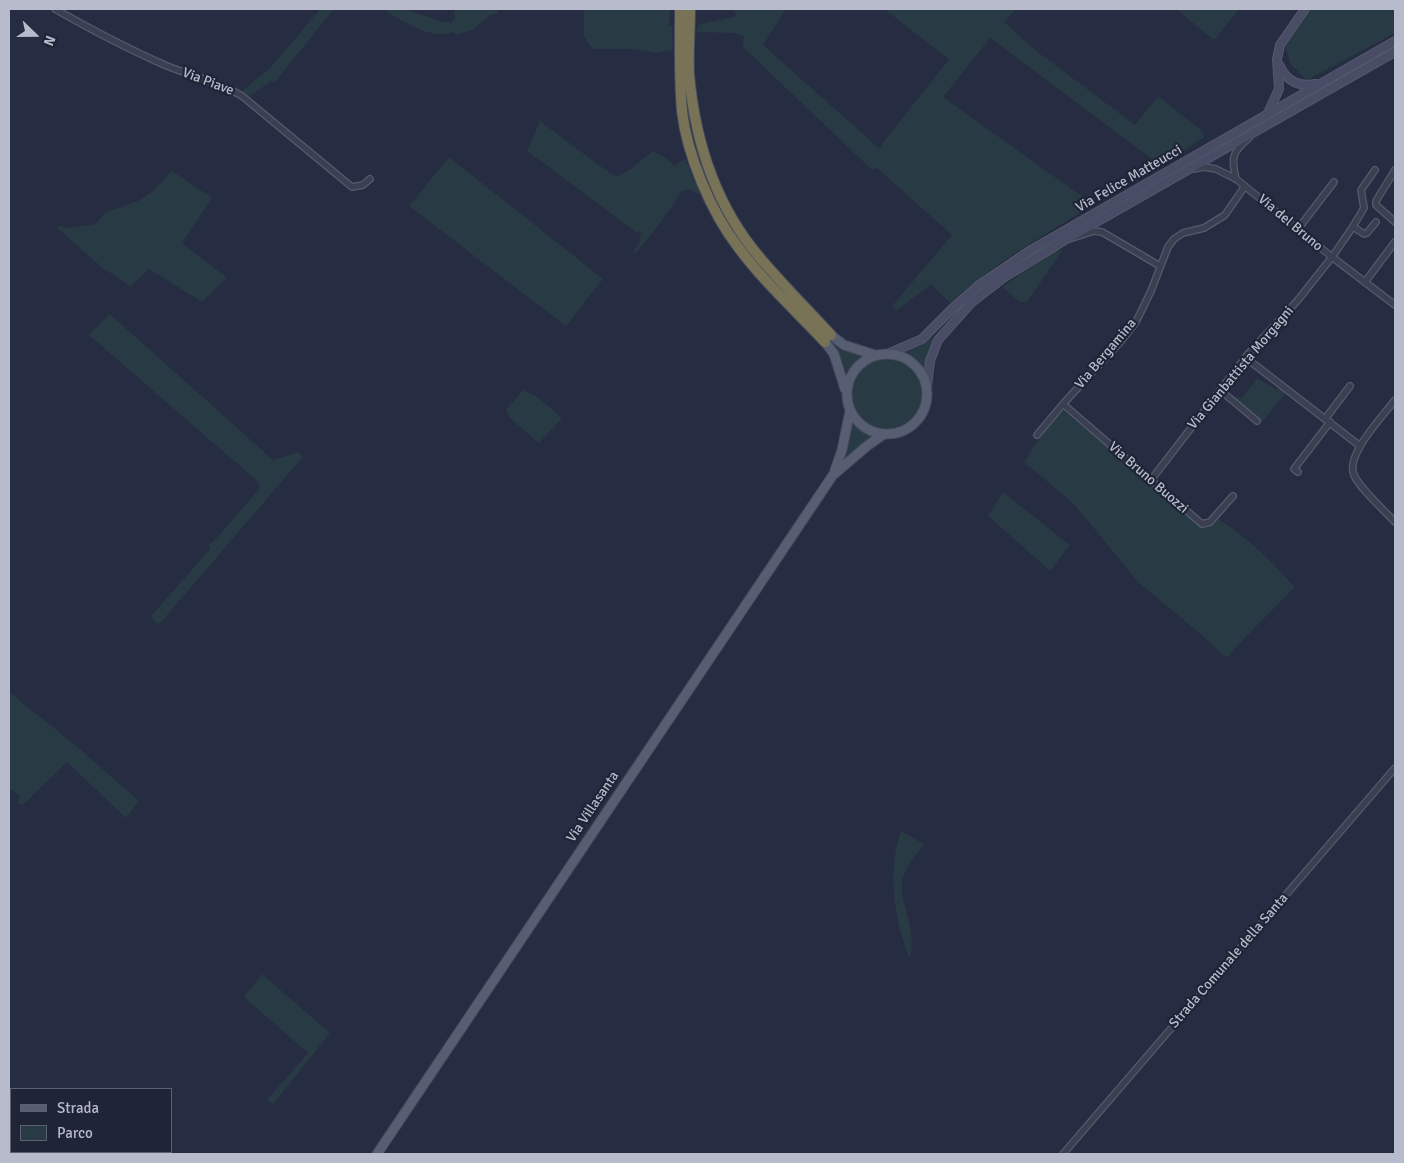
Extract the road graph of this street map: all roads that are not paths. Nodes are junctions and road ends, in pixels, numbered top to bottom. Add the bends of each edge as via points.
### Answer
1 (55, 9) edge
2 (680, 9) edge
3 (690, 9) edge
4 (1305, 9) edge
5 (1395, 41) edge
6 (1395, 52) edge
7 (1277, 59) junction
8 (1319, 84) junction
9 (1267, 115) junction
10 (1262, 128) junction
11 (1191, 169) junction
12 (1375, 170) dead end
13 (1395, 170) edge
14 (370, 178) dead end
15 (1236, 179) junction
16 (1334, 182) dead end
17 (1245, 186) junction
18 (1376, 222) dead end
19 (1395, 222) edge
20 (1352, 228) junction
21 (1298, 229) junction
22 (1065, 240) junction
23 (1395, 242) edge
24 (1332, 257) junction
25 (1160, 266) junction
26 (1365, 282) junction
27 (1395, 305) edge
28 (828, 338) junction
29 (887, 354) junction
30 (876, 355) junction
31 (1246, 358) junction
32 (926, 386) junction
33 (1350, 386) dead end
34 (1220, 390) junction
35 (847, 397) junction
36 (1395, 400) edge
37 (1063, 404) junction
38 (850, 411) junction
39 (1327, 420) junction
40 (1257, 421) dead end
41 (884, 434) junction
42 (1037, 435) dead end
43 (1360, 446) junction
44 (1298, 472) dead end
45 (833, 475) junction
46 (1151, 480) junction
47 (1233, 496) dead end
48 (1395, 522) edge
49 (1395, 768) edge
50 (377, 1154) edge
51 (1063, 1154) edge

1 - 14 street, Via Piave via 126,48 242,96 352,187 362,185
2 - 28 highway via 682,112 692,156 707,194 724,227 747,259
3 - 28 highway via 689,72 694,113 703,154 717,190 731,217 760,258
4 - 7 main road via 1280,45
5 - 8 main road, Via Felice Matteucci
6 - 10 main road, Via Felice Matteucci
7 - 8 main road via 1285,76 1292,82
7 - 9 main road via 1279,89
8 - 9 main road, Via Felice Matteucci
9 - 29 main road, Via Felice Matteucci via 999,270 922,339
10 - 11 main road, Via Felice Matteucci
10 - 15 street via 1238,147 1233,162
11 - 15 street, Via del Bruno via 1216,169
11 - 22 main road, Via Felice Matteucci
12 - 20 street, Via Gianbattista Morgagni via 1361,190 1364,208
13 - 19 street via 1376,205
15 - 17 street, Via del Bruno
16 - 21 street
17 - 21 street, Via del Bruno
17 - 25 street, Via Bergamina via 1225,215 1204,228 1183,233 1174,239
18 - 20 street via 1367,234
20 - 24 street, Via Gianbattista Morgagni
21 - 24 street, Via del Bruno
22 - 25 street via 1094,231 1102,232
22 - 32 main road, Via Felice Matteucci via 1003,278 960,314 938,340
23 - 26 street
24 - 26 street, Via del Bruno
24 - 31 street, Via Gianbattista Morgagni
25 - 37 street, Via Bergamina via 1136,322
26 - 27 street, Via del Bruno
28 - 30 main road
28 - 35 main road
29 - 30 main road
29 - 32 main road via 911,361 922,374
30 - 35 main road via 862,362 854,371
31 - 34 street, Via Gianbattista Morgagni
31 - 39 street
32 - 41 main road via 925,407 917,421 902,431
33 - 39 street
34 - 40 street
34 - 46 street, Via Gianbattista Morgagni
35 - 38 main road
36 - 43 street
37 - 42 street, Via Bergamina
37 - 46 street, Via Bruno Buozzi
38 - 41 main road via 862,426
38 - 45 main road
39 - 43 street
39 - 44 street via 1294,469
41 - 45 main road
43 - 48 street via 1353,462 1354,476
45 - 50 main road, Via Villasanta
46 - 47 street, Via Bruno Buozzi via 1202,524 1210,522
49 - 51 street, Strada Comunale della Santa

